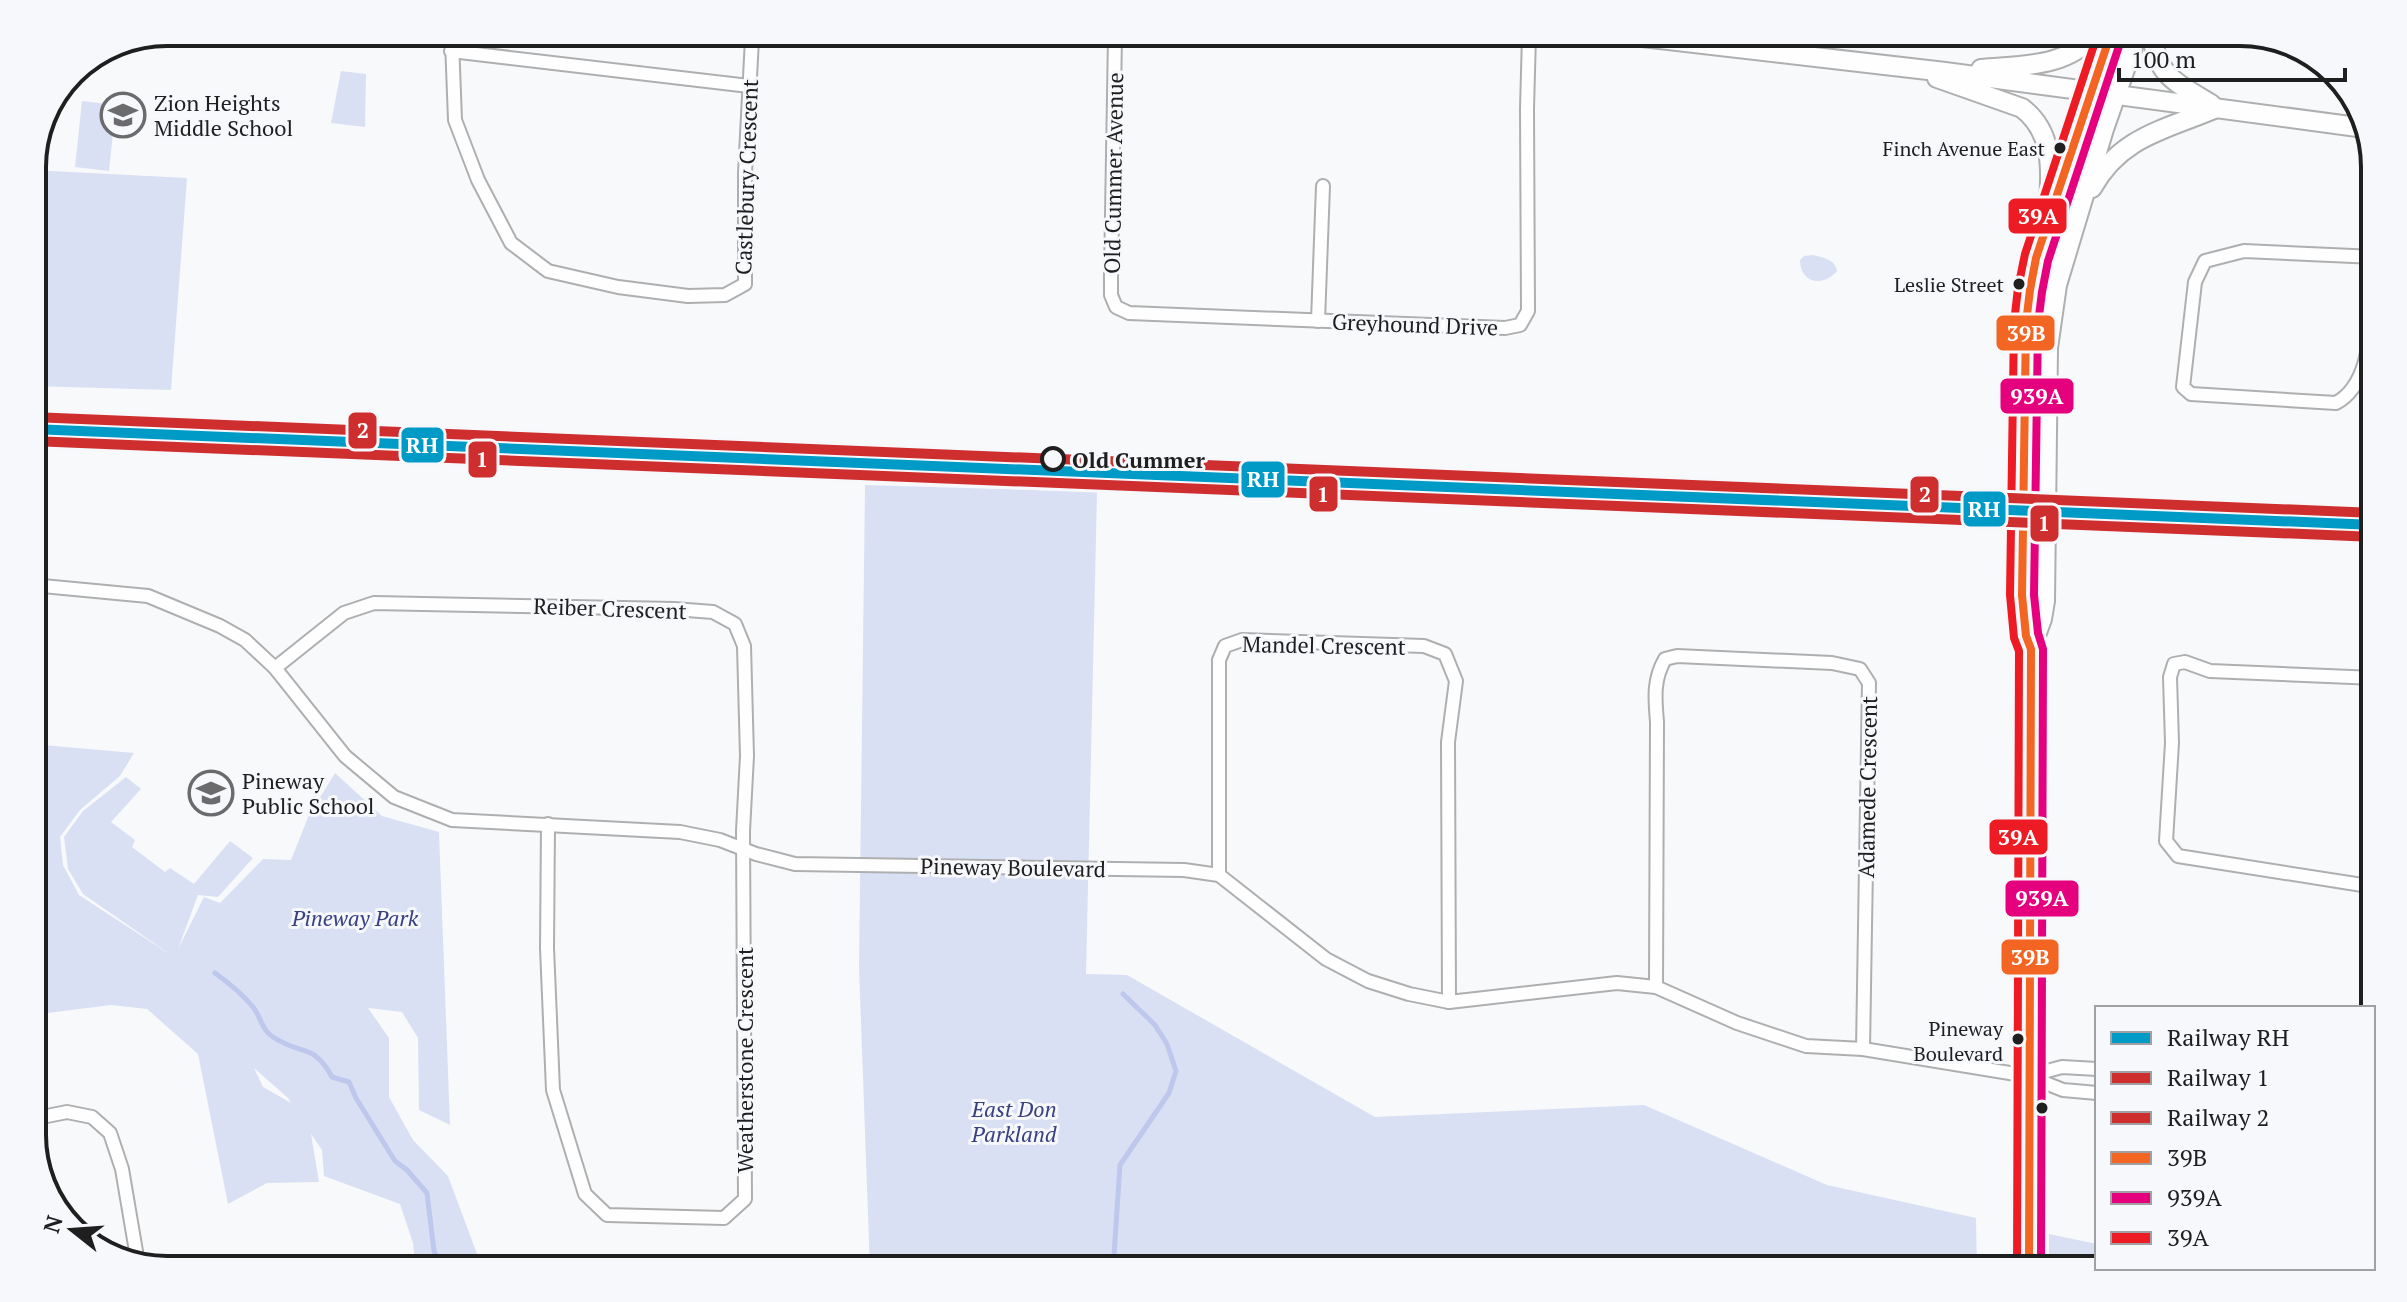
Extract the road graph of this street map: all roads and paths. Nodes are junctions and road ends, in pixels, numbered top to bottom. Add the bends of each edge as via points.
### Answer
1 (452, 46) edge
2 (752, 46) edge
3 (1115, 46) edge
4 (1529, 46) edge
5 (1754, 46) edge
6 (2085, 46) edge
7 (2107, 46) edge
8 (2133, 46) edge
9 (2153, 46) edge
10 (1912, 69) junction
11 (1945, 72) junction
12 (749, 86) junction
13 (2092, 92) junction
14 (2116, 95) junction
15 (2217, 108) junction
16 (2354, 127) edge
17 (1323, 186) dead end
18 (2075, 220) junction
19 (2046, 228) junction
20 (2361, 256) edge
21 (1116, 307) joint
22 (1318, 321) junction
23 (2361, 371) edge
24 (46, 586) edge
25 (2031, 649) junction
26 (275, 668) junction
27 (2361, 677) edge
28 (548, 824) junction
29 (743, 849) junction
30 (1219, 875) junction
31 (2361, 885) edge
32 (1656, 987) junction
33 (1449, 1002) junction
34 (1863, 1049) junction
35 (2095, 1069) edge
36 (2028, 1076) junction
37 (2095, 1093) edge
38 (46, 1116) edge
39 (136, 1252) edge
40 (2029, 1256) edge

1 - 12 street
1 - 12 street, Castlebury Crescent via 455,120 511,243 548,271 618,287 688,296 725,295 745,284
2 - 12 street, Castlebury Crescent
3 - 21 street, Old Cummer Avenue via 1111,295
4 - 22 street, Greyhound Drive via 1528,311 1520,325
5 - 10 main road
6 - 11 main road via 2057,60
7 - 13 main road
8 - 14 main road
9 - 15 main road via 2163,73
10 - 11 main road
10 - 19 main road via 2032,116 2049,153
11 - 13 main road
13 - 14 main road
13 - 19 main road
14 - 15 main road
14 - 18 main road
15 - 16 main road
15 - 18 main road via 2121,150 2100,174
17 - 22 street
18 - 25 main road via 2057,285 2048,348 2045,601
19 - 25 main road via 2026,323 2022,595
20 - 23 street via 2244,251 2205,261 2195,282 2183,387 2191,394 2336,403 2348,397
21 - 22 street, Greyhound Drive via 1129,313
24 - 26 street, Pineway Boulevard via 148,596 245,640
25 - 36 main road
26 - 28 street, Pineway Boulevard via 345,756 394,797 452,820
26 - 29 street, Reiber Crescent via 344,613 374,603 713,612 735,624 744,646
27 - 31 street via 2210,671 2185,662 2174,664 2166,841 2178,856
28 - 29 street, Pineway Boulevard via 680,832
28 - 29 street, Weatherstone Crescent via 553,1090 585,1194 607,1215 724,1218 745,1199
29 - 30 street, Pineway Boulevard via 795,864 1184,870
30 - 33 street via 1326,959 1368,981
30 - 33 street, Mandel Crescent via 1219,660 1225,646 1242,640 1424,646 1445,654 1456,681 1448,742
32 - 33 street via 1617,983
32 - 34 street via 1806,1046
32 - 34 street, Adamede Crescent via 1654,694 1665,659 1832,663 1860,669 1869,683
34 - 36 street
35 - 36 street via 2062,1067
36 - 37 street via 2063,1090
36 - 40 main road
38 - 39 street via 67,1112 92,1117 110,1133 122,1169

